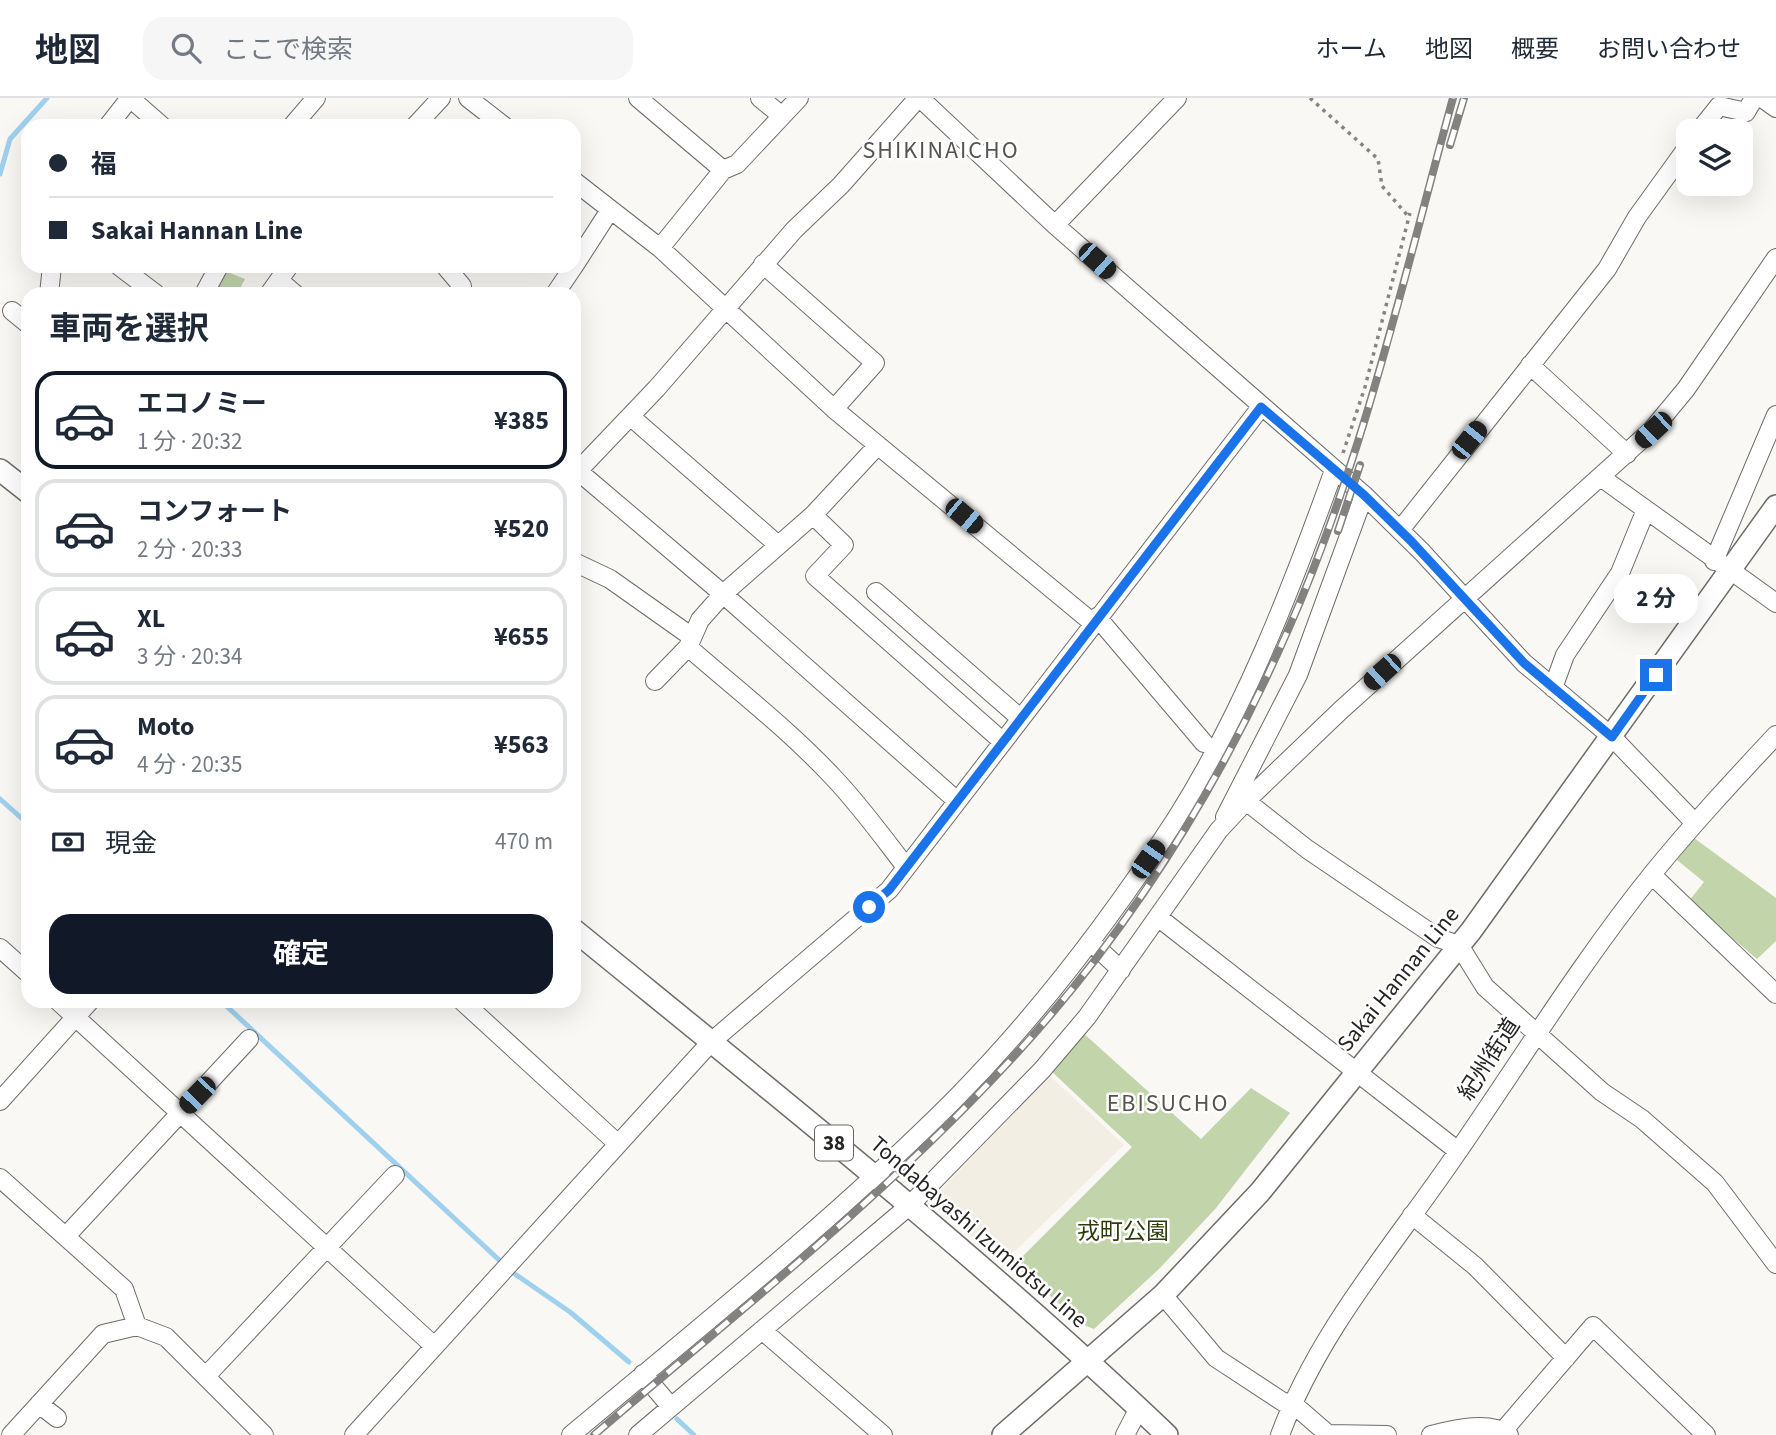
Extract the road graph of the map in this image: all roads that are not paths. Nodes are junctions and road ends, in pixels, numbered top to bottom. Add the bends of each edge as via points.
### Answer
1 (130, 98) edge
2 (316, 98) edge
3 (441, 98) edge
4 (468, 98) edge
5 (638, 98) edge
6 (760, 98) edge
7 (799, 98) edge
8 (919, 98) edge
9 (1177, 98) edge
10 (1754, 98) edge
11 (1762, 98) edge
12 (1776, 108) edge
13 (782, 116) junction
14 (114, 119) edge
15 (154, 119) edge
16 (298, 119) edge
17 (422, 119) edge
18 (495, 119) edge
19 (1709, 119) edge
20 (1676, 163) edge
21 (723, 170) junction
22 (581, 187) edge
23 (610, 210) junction
24 (1055, 225) junction
25 (660, 248) junction
26 (581, 250) edge
27 (1776, 258) edge
28 (763, 264) junction
29 (128, 273) edge
30 (451, 273) edge
31 (462, 286) dead end
32 (147, 287) edge
33 (727, 308) junction
34 (12, 311) dead end
35 (21, 318) edge
36 (1530, 365) junction
37 (1261, 407) junction
38 (834, 409) junction
39 (1776, 415) edge
40 (629, 416) junction
41 (878, 445) junction
42 (1628, 454) junction
43 (1330, 467) junction
44 (581, 468) edge
45 (0, 470) edge
46 (581, 477) edge
47 (1602, 478) junction
48 (21, 486) edge
49 (1364, 495) junction
50 (1776, 506) edge
51 (1645, 512) junction
52 (813, 515) junction
53 (1400, 530) junction
54 (778, 545) junction
55 (581, 565) edge
56 (1722, 567) junction
57 (876, 592) dead end
58 (723, 594) junction
59 (1464, 598) junction
60 (1776, 603) edge
61 (1095, 620) junction
62 (690, 642) junction
63 (655, 681) dead end
64 (1553, 688) junction
65 (1020, 718) junction
66 (1776, 735) edge
67 (1612, 737) junction
68 (1002, 741) junction
69 (1204, 743) dead end
70 (956, 800) junction
71 (1246, 801) junction
72 (1695, 822) junction
73 (1219, 830) junction
74 (906, 867) junction
75 (1652, 874) junction
76 (1159, 918) junction
77 (581, 936) edge
78 (1091, 942) junction
79 (1459, 945) junction
80 (0, 948) edge
81 (21, 967) edge
82 (1121, 970) junction
83 (1776, 994) edge
84 (65, 1008) edge
85 (83, 1008) edge
86 (470, 1008) edge
87 (75, 1017) junction
88 (1535, 1033) junction
89 (249, 1040) dead end
90 (711, 1042) junction
91 (1357, 1073) junction
92 (0, 1101) edge
93 (180, 1113) junction
94 (618, 1144) junction
95 (1458, 1151) junction
96 (395, 1175) dead end
97 (875, 1177) junction
98 (0, 1178) edge
99 (909, 1206) junction
100 (1412, 1214) junction
101 (68, 1235) junction
102 (328, 1248) junction
103 (1776, 1264) edge
104 (1163, 1295) junction
105 (136, 1326) junction
106 (762, 1330) junction
107 (433, 1345) junction
108 (1566, 1358) junction
109 (1090, 1362) junction
110 (643, 1374) junction
111 (206, 1376) junction
112 (1292, 1403) junction
113 (39, 1404) junction
114 (671, 1407) junction
115 (1139, 1408) junction
116 (57, 1418) dead end
117 (1506, 1433) edge
118 (11, 1435) edge
119 (264, 1435) edge
120 (354, 1435) edge
121 (571, 1435) edge
122 (638, 1435) edge
123 (883, 1435) edge
124 (1003, 1435) edge
125 (1125, 1435) edge
126 (1167, 1435) edge
127 (1280, 1435) edge
128 (1329, 1435) edge
129 (1387, 1435) edge
130 (1431, 1435) edge
131 (1706, 1435) edge

1 - 14 street
1 - 15 street
2 - 16 street
3 - 17 street
4 - 18 street
5 - 21 street
6 - 13 street
7 - 13 street
8 - 24 street
8 - 28 street via 842,186
9 - 24 street
10 - 19 street via 1745,112 1719,106
11 - 12 street
13 - 21 street via 737,164
20 - 36 street via 1637,216 1607,269
21 - 25 street
22 - 23 street
23 - 25 street
23 - 26 street
24 - 37 street
25 - 33 street
27 - 42 street via 1686,389
28 - 33 street
28 - 38 street via 875,363
29 - 32 street
30 - 31 street
33 - 38 street
33 - 40 street
34 - 35 street
36 - 42 street
36 - 53 street
37 - 43 street
37 - 61 street
38 - 41 street
39 - 56 street
40 - 44 street
40 - 54 street
41 - 52 street
41 - 61 street
42 - 47 street
43 - 49 street
43 - 78 street via 1277,621 1208,763
45 - 48 main road
46 - 58 street
47 - 51 street
47 - 59 street
49 - 53 street
49 - 73 street via 1298,675
50 - 56 main road, Sakai Hannan Line
51 - 56 street
51 - 64 street via 1620,573 1565,655
52 - 54 street
52 - 68 street via 844,545 815,576
53 - 59 street
54 - 58 street
55 - 62 street via 610,579
56 - 60 street
56 - 67 main road, Sakai Hannan Line
57 - 65 street
58 - 62 street via 700,620
58 - 70 street
59 - 64 street
59 - 71 street
61 - 65 street
61 - 69 street
62 - 63 street
62 - 74 street via 830,774
64 - 67 street
65 - 68 street
66 - 72 street, 紀州街道
67 - 72 street
67 - 79 main road, Sakai Hannan Line
68 - 70 street
70 - 74 street
71 - 73 street
71 - 79 street via 1307,849 1438,937
72 - 75 street, 紀州街道
73 - 76 street
74 - 90 street via 889,890
75 - 83 street
75 - 88 street, 紀州街道
76 - 82 street
76 - 91 street
77 - 90 main road, Tondabayashi Izumiotsu Line / 38
78 - 82 street
78 - 97 street via 1009,1042
79 - 88 street via 1485,987
79 - 91 main road, Sakai Hannan Line
80 - 81 street
82 - 99 street via 1042,1070
84 - 87 street
85 - 87 street
86 - 94 street
87 - 92 street
87 - 93 street
88 - 95 street, 紀州街道
88 - 103 street via 1715,1183
89 - 93 street
90 - 94 street
90 - 97 main road, Tondabayashi Izumiotsu Line / 38
91 - 95 street
91 - 104 main road, Sakai Hannan Line via 1260,1192
93 - 101 street
93 - 102 street
94 - 107 street
95 - 100 street, 紀州街道
96 - 102 street
97 - 99 main road, Tondabayashi Izumiotsu Line / 38
97 - 110 street
98 - 101 street
99 - 106 street
99 - 109 main road, Tondabayashi Izumiotsu Line / 38
100 - 108 street via 1475,1266
100 - 112 street, 紀州街道 via 1363,1280
101 - 105 street via 124,1289
102 - 107 street
102 - 111 street
104 - 109 main road, Sakai Hannan Line
104 - 112 street via 1216,1358 1283,1402
105 - 111 street via 166,1337
105 - 113 street via 103,1334
106 - 114 street
106 - 123 street
107 - 120 street
108 - 117 street
108 - 131 street via 1593,1326
109 - 115 main road, Tondabayashi Izumiotsu Line
109 - 124 main road, Sakai Hannan Line
110 - 114 street
110 - 121 street
111 - 119 street
112 - 127 street, 紀州街道
112 - 128 street
113 - 116 street
113 - 118 street
114 - 122 street
115 - 125 street
115 - 126 main road, Tondabayashi Izumiotsu Line
117 - 130 street via 1490,1428
128 - 129 street

